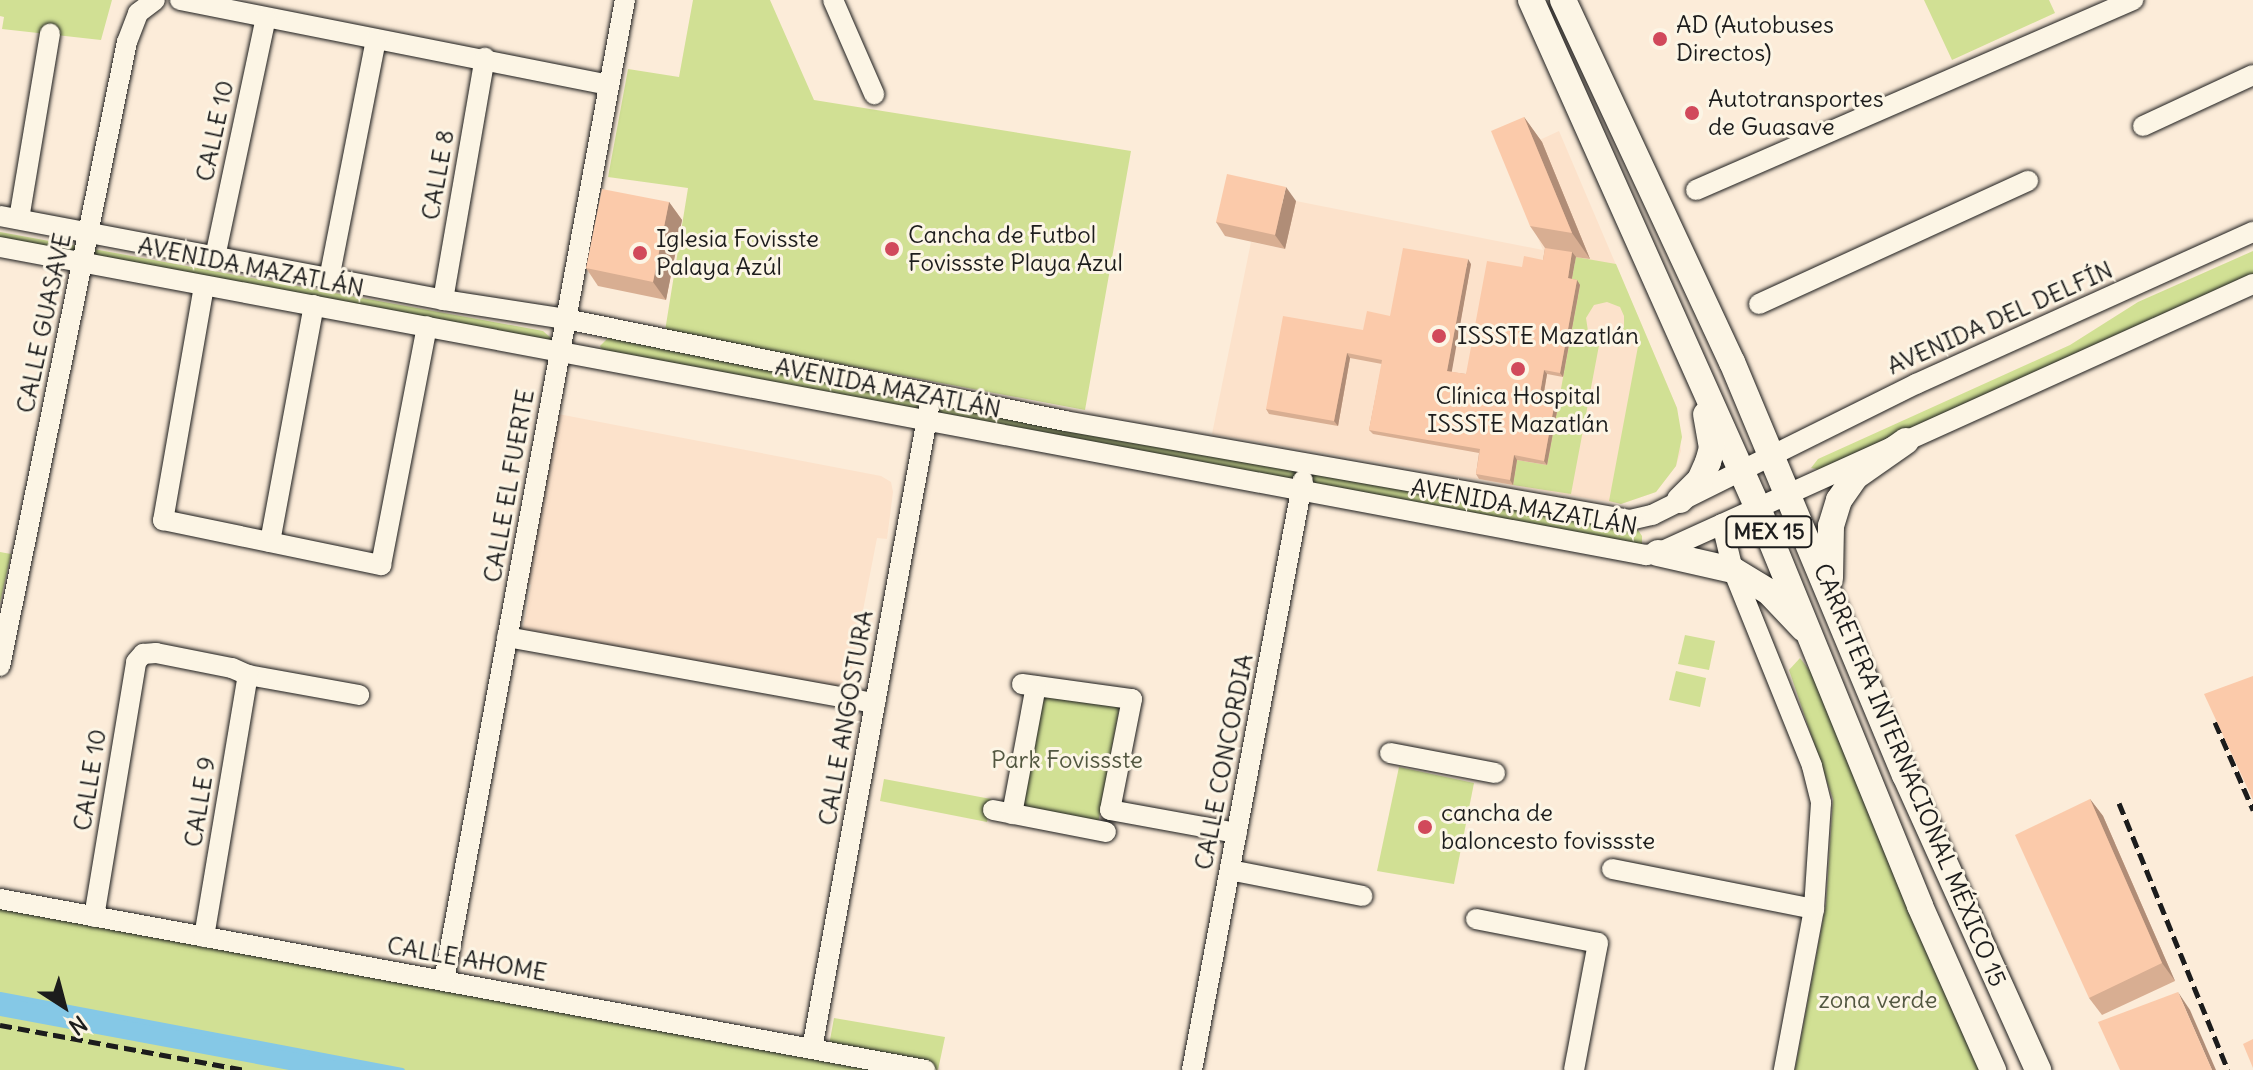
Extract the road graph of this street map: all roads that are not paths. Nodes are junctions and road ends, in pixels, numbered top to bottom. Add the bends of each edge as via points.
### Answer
1 (155, 0) edge
2 (180, 0) edge
3 (625, 0) edge
4 (833, 0) edge
5 (1531, 0) edge
6 (1563, 0) edge
7 (2133, 0) edge
8 (266, 18) junction
9 (50, 34) dead end
10 (376, 40) junction
11 (485, 58) junction
12 (2253, 75) edge
13 (609, 85) junction
14 (874, 94) dead end
15 (2143, 126) dead end
16 (2028, 181) dead end
17 (1696, 190) dead end
18 (9, 217) edge
19 (90, 232) junction
20 (2253, 232) edge
21 (0, 247) edge
22 (215, 257) junction
23 (83, 262) junction
24 (329, 279) junction
25 (2253, 285) edge
26 (204, 286) junction
27 (443, 300) junction
28 (1759, 304) dead end
29 (314, 305) junction
30 (566, 319) junction
31 (427, 326) junction
32 (560, 354) junction
33 (1701, 376) junction
34 (931, 396) junction
35 (927, 421) junction
36 (1906, 441) junction
37 (1770, 455) junction
38 (1306, 464) junction
39 (1741, 470) junction
40 (1301, 492) junction
41 (1788, 493) junction
42 (1680, 500) junction
43 (1757, 506) junction
44 (1722, 524) junction
45 (270, 542) junction
46 (1658, 553) junction
47 (1733, 570) junction
48 (1830, 590) junction
49 (507, 637) junction
50 (1814, 638) junction
51 (0, 666) edge
52 (248, 675) junction
53 (359, 695) dead end
54 (875, 703) junction
55 (1390, 753) dead end
56 (1495, 773) dead end
57 (1106, 832) dead end
58 (1237, 833) junction
59 (1612, 869) dead end
60 (1230, 870) junction
61 (1362, 896) dead end
62 (0, 899) edge
63 (1814, 909) junction
64 (94, 917) junction
65 (1476, 919) dead end
66 (204, 937) junction
67 (444, 981) junction
68 (812, 1049) junction
69 (925, 1070) edge
70 (1192, 1070) edge
71 (1574, 1070) edge
72 (1784, 1070) edge
73 (1993, 1070) edge
74 (2038, 1070) edge

1 - 19 street, CALLE GUASAVE via 138,13 129,33
2 - 8 street
3 - 13 street, CALLE EL FUERTE
4 - 14 street
5 - 33 main road, CARRETERA INTERNACIONAL MÉXICO 15 / MEX 15
6 - 37 main road, CARRETERA INTERNACIONAL MÉXICO 15 / MEX 15
7 - 17 street
8 - 10 street
8 - 22 street, CALLE 10
9 - 18 street
10 - 11 street
10 - 24 street
11 - 13 street
11 - 27 street, CALLE 8
12 - 15 street
13 - 30 street, CALLE EL FUERTE
16 - 28 street
18 - 19 street, AVENIDA MAZATLÁN
19 - 22 street, AVENIDA MAZATLÁN
19 - 23 street, CALLE GUASAVE
20 - 37 street, AVENIDA DEL DELFÍN
21 - 23 street, AVENIDA MAZATLÁN
22 - 24 street, AVENIDA MAZATLÁN
23 - 26 street, AVENIDA MAZATLÁN
23 - 51 street, CALLE GUASAVE
24 - 27 street, AVENIDA MAZATLÁN
25 - 36 street
26 - 29 street, AVENIDA MAZATLÁN
26 - 45 street via 163,520
27 - 30 street, AVENIDA MAZATLÁN
29 - 31 street, AVENIDA MAZATLÁN
29 - 45 street
30 - 32 street, CALLE EL FUERTE
30 - 34 street, AVENIDA MAZATLÁN
31 - 32 street, AVENIDA MAZATLÁN
31 - 45 street via 381,565
32 - 35 street, AVENIDA MAZATLÁN
32 - 49 street, CALLE EL FUERTE
33 - 39 main road, CARRETERA INTERNACIONAL MÉXICO 15 / MEX 15
33 - 42 main road via 1712,448 1700,480
34 - 35 street, CALLE ANGOSTURA
34 - 38 street, AVENIDA MAZATLÁN
35 - 40 street, AVENIDA MAZATLÁN
35 - 54 street, CALLE ANGOSTURA
36 - 41 street
36 - 48 main road via 1856,476 1839,500 1831,526
37 - 39 street
37 - 41 main road, CARRETERA INTERNACIONAL MÉXICO 15 / MEX 15
38 - 40 street, CALLE CONCORDIA
38 - 42 street, AVENIDA MAZATLÁN via 1630,520
39 - 42 street, AVENIDA MAZATLÁN
39 - 43 main road, CARRETERA INTERNACIONAL MÉXICO 15 / MEX 15
40 - 46 street, AVENIDA MAZATLÁN
40 - 58 street, CALLE CONCORDIA
41 - 43 street
41 - 48 main road, CARRETERA INTERNACIONAL MÉXICO 15 / MEX 15
43 - 44 street, AVENIDA MAZATLÁN
43 - 50 main road, CARRETERA INTERNACIONAL MÉXICO 15 / MEX 15
44 - 46 street, AVENIDA MAZATLÁN
44 - 47 street
46 - 47 main road
47 - 50 main road via 1769,592
47 - 63 street via 1818,786
48 - 74 main road, CARRETERA INTERNACIONAL MÉXICO 15 / MEX 15 via 1905,775
49 - 54 street
49 - 67 street, CALLE EL FUERTE
50 - 73 main road, CARRETERA INTERNACIONAL MÉXICO 15 / MEX 15 via 1920,906
52 - 53 street
52 - 64 street, CALLE 10 via 151,652 136,662
52 - 66 street, CALLE 9
54 - 68 street, CALLE ANGOSTURA
55 - 56 street
57 - 58 street via 1003,812 1029,685 1132,699 1110,810
58 - 60 street, CALLE CONCORDIA
59 - 63 street
60 - 61 street
60 - 70 street, CALLE CONCORDIA
62 - 64 street, CALLE AHOME
63 - 72 street
64 - 66 street, CALLE AHOME
65 - 71 street via 1598,943
66 - 67 street, CALLE AHOME
67 - 68 street, CALLE AHOME
68 - 69 street, CALLE AHOME

